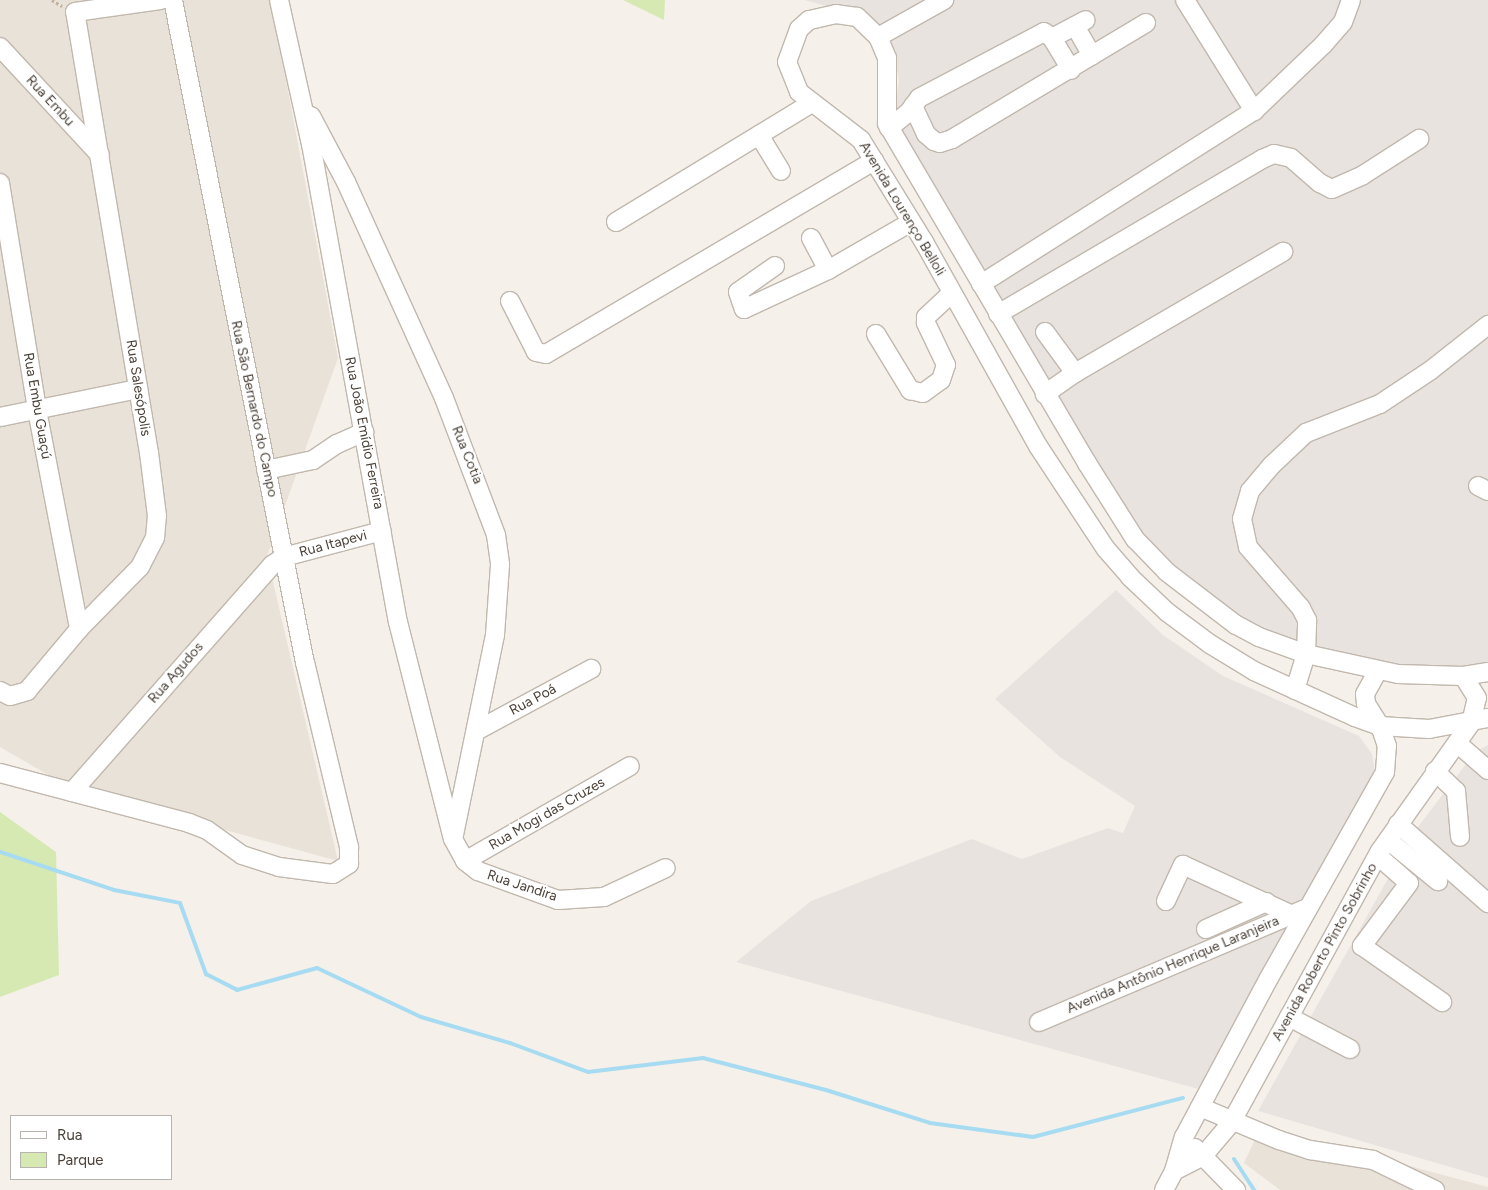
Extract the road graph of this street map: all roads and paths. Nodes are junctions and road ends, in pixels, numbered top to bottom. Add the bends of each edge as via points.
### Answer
1 (160, 0) edge
2 (173, 0) edge
3 (279, 0) edge
4 (944, 0) edge
5 (1184, 0) edge
6 (1351, 0) edge
7 (1146, 23) dead end
8 (878, 37) junction
9 (1052, 38) junction
10 (0, 47) edge
11 (1092, 56) junction
12 (1070, 70) junction
13 (300, 98) junction
14 (812, 103) junction
15 (914, 106) junction
16 (1254, 111) junction
17 (889, 128) junction
18 (759, 135) junction
19 (1419, 139) dead end
20 (100, 155) junction
21 (874, 161) junction
22 (781, 171) dead end
23 (0, 183) edge
24 (616, 222) dead end
25 (911, 222) junction
26 (948, 228) junction
27 (811, 238) dead end
28 (924, 242) junction
29 (1283, 252) dead end
30 (775, 266) dead end
31 (828, 270) junction
32 (981, 284) junction
33 (952, 293) junction
34 (510, 301) dead end
35 (998, 314) junction
36 (1488, 326) edge
37 (1045, 332) dead end
38 (876, 334) dead end
39 (1074, 373) junction
40 (138, 389) junction
41 (1046, 394) junction
42 (36, 410) junction
43 (0, 417) edge
44 (364, 432) junction
45 (266, 470) junction
46 (382, 530) junction
47 (284, 557) junction
48 (79, 629) junction
49 (1306, 654) junction
50 (591, 670) dead end
51 (1377, 672) junction
52 (1488, 672) edge
53 (1463, 676) junction
54 (1295, 690) junction
55 (0, 691) edge
56 (1480, 721) edge
57 (1380, 726) junction
58 (476, 731) junction
59 (1457, 743) junction
60 (630, 766) dead end
61 (1488, 770) edge
62 (1435, 771) junction
63 (0, 773) edge
64 (72, 792) junction
65 (1398, 824) junction
66 (1460, 837) dead end
67 (453, 839) junction
68 (1388, 840) junction
69 (1378, 856) junction
70 (465, 861) junction
71 (666, 868) dead end
72 (1438, 881) dead end
73 (1166, 901) dead end
74 (1266, 902) junction
75 (1488, 903) edge
76 (1300, 912) junction
77 (1206, 929) dead end
78 (1442, 1002) dead end
79 (1289, 1017) junction
80 (1039, 1022) dead end
81 (1350, 1049) dead end
82 (1200, 1107) junction
83 (1231, 1123) junction
84 (1184, 1137) junction
85 (1204, 1156) junction
86 (1174, 1171) junction
87 (1164, 1190) edge
88 (1236, 1190) edge
89 (1435, 1190) edge

1 - 20 street, Rua Salesópolis via 75,12
2 - 45 street, Rua São Bernardo do Campo
3 - 13 street, Rua João Emídio Ferreira
4 - 8 street
5 - 16 street
6 - 16 street via 1343,22 1323,46
7 - 11 street
8 - 14 street, Avenida Lourenço Belloli via 856,17 836,14 808,20 799,29 787,62 799,92
8 - 17 street, Avenida Lourenço Belloli via 887,58 885,111
9 - 11 street via 1080,23
9 - 12 street
9 - 15 street via 1044,32 920,98
10 - 20 street, Rua Embu
11 - 12 street
12 - 15 street via 940,143 926,134
13 - 44 street, Rua João Emídio Ferreira
13 - 58 street, Rua Cotia via 346,182 418,339 477,478 496,535 500,598
14 - 18 street
14 - 21 street, Avenida Lourenço Belloli via 852,131
15 - 17 street
16 - 32 street
17 - 26 street, Avenida Lourenço Belloli
18 - 22 street
18 - 24 street
19 - 35 street via 1363,175 1332,188 1320,184 1291,158 1274,154
20 - 40 street, Rua Salesópolis
21 - 25 street, Avenida Lourenço Belloli
21 - 34 street via 546,354 536,352
23 - 42 street, Rua Embu Guaçú
25 - 28 street, Avenida Lourenço Belloli
25 - 31 street
26 - 28 street
26 - 32 street, Avenida Lourenço Belloli
27 - 31 street
28 - 33 street, Avenida Lourenço Belloli
29 - 39 street
30 - 31 street via 738,292 744,308
32 - 35 street, Avenida Lourenço Belloli
33 - 38 street via 926,317 946,365 941,380 923,393 910,390
33 - 54 street, Avenida Lourenço Belloli via 1038,446 1106,548 1130,577 1167,612 1210,644 1254,671
35 - 41 street, Avenida Lourenço Belloli
36 - 49 street via 1395,396 1306,433 1250,491 1244,502 1243,533 1258,561 1301,608 1308,632
37 - 39 street
39 - 41 street
40 - 42 street
40 - 48 street, Rua Salesópolis via 157,516 155,538 140,568
41 - 49 street, Avenida Lourenço Belloli via 1135,539 1167,572 1236,624
42 - 43 street
42 - 48 street, Rua Embu Guaçú
44 - 45 street via 337,444 314,460
44 - 46 street, Rua João Emídio Ferreira
45 - 47 street, Rua São Bernardo do Campo
46 - 47 street, Rua Itapevi
46 - 67 street, Rua João Emídio Ferreira via 398,622
47 - 64 street, Rua Agudos via 257,580
47 - 64 street, Rua São Bernardo do Campo via 350,856 349,864 332,874 312,873 242,855 207,830 189,823
48 - 55 street, Rua Salesópolis via 28,690 10,696
49 - 51 street, Avenida Lourenço Belloli
49 - 54 street
50 - 58 street, Rua Poá
51 - 53 street, Avenida Lourenço Belloli
51 - 57 street via 1365,694 1366,704
52 - 53 street, Avenida Lourenço Belloli
53 - 56 street via 1477,698
54 - 57 street, Avenida Lourenço Belloli
56 - 57 street, Avenida Lourenço Belloli via 1429,729
56 - 59 street, Avenida Roberto Pinto Sobrinho
57 - 76 street via 1387,746 1385,772
58 - 67 street, Rua Cotia
59 - 61 street
59 - 62 street, Avenida Roberto Pinto Sobrinho
60 - 70 street, Rua Mogi das Cruzes
62 - 65 street, Avenida Roberto Pinto Sobrinho
62 - 66 street via 1456,791
63 - 64 street
65 - 68 street, Avenida Roberto Pinto Sobrinho
65 - 75 street
67 - 70 street, Rua João Emídio Ferreira
68 - 69 street, Avenida Roberto Pinto Sobrinho
68 - 72 street
69 - 78 street via 1409,883 1362,946
69 - 79 street, Avenida Roberto Pinto Sobrinho
70 - 71 street, Rua Jandira via 478,871 511,885 558,900 580,901 604,897
73 - 74 street via 1183,865
74 - 76 street
74 - 77 street
76 - 80 street, Avenida Antônio Henrique Laranjeira
76 - 82 street
79 - 81 street
79 - 83 street, Avenida Roberto Pinto Sobrinho
82 - 83 street
82 - 84 street
83 - 85 street, Avenida Roberto Pinto Sobrinho
83 - 89 street via 1310,1150 1373,1160
84 - 85 street
84 - 86 street
85 - 86 street, Avenida Roberto Pinto Sobrinho
85 - 88 street
86 - 87 street

